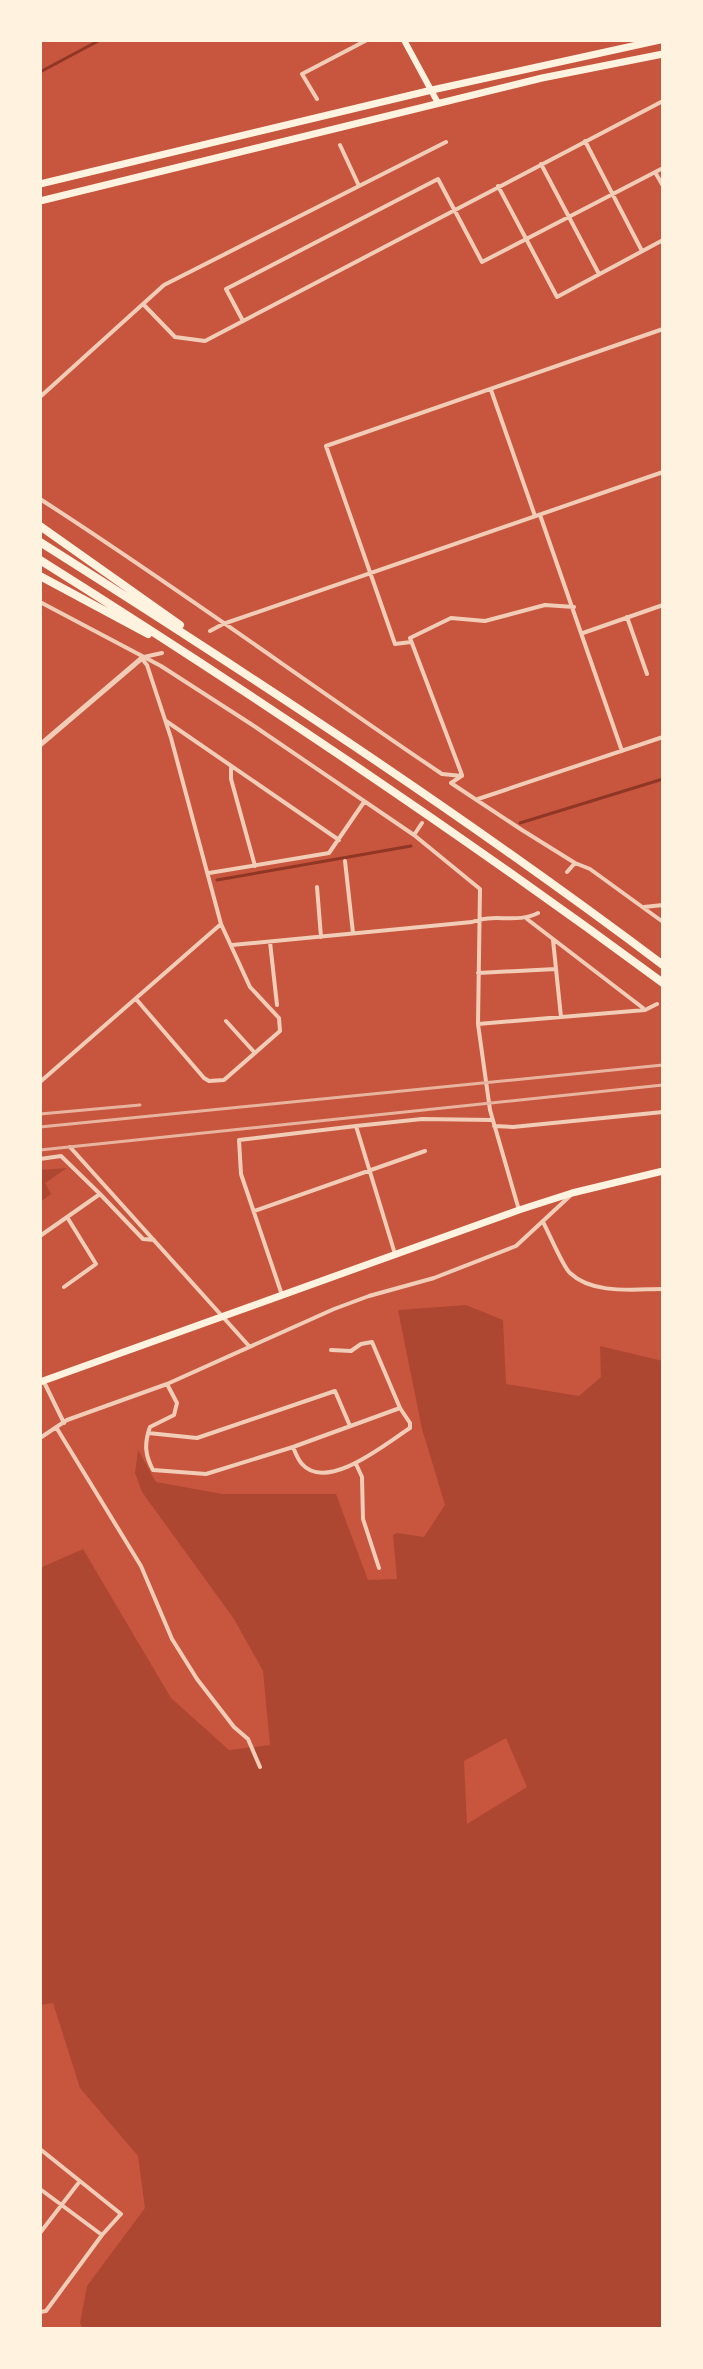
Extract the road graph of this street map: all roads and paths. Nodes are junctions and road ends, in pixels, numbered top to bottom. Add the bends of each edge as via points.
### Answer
1 (367, 40) edge
2 (404, 40) edge
3 (660, 40) edge
4 (663, 54) edge
5 (432, 90) junction
6 (317, 99) dead end
7 (663, 101) edge
8 (438, 103) junction
9 (585, 141) junction
10 (446, 142) dead end
11 (340, 145) dead end
12 (541, 164) junction
13 (663, 168) edge
14 (655, 172) junction
15 (40, 184) edge
16 (359, 186) junction
17 (498, 186) junction
18 (663, 186) edge
19 (613, 195) junction
20 (40, 201) edge
21 (454, 209) junction
22 (569, 218) junction
23 (526, 240) junction
24 (663, 240) edge
25 (642, 251) junction
26 (599, 274) junction
27 (144, 305) junction
28 (243, 321) junction
29 (663, 329) edge
30 (491, 390) junction
31 (40, 397) edge
32 (663, 472) edge
33 (40, 499) edge
34 (537, 516) junction
35 (40, 526) edge
36 (40, 542) edge
37 (40, 560) edge
38 (370, 574) junction
39 (40, 576) edge
40 (40, 602) edge
41 (663, 605) edge
42 (574, 607) junction
43 (627, 617) junction
44 (223, 624) junction
45 (210, 631) dead end
46 (583, 633) junction
47 (411, 642) junction
48 (162, 653) dead end
49 (142, 658) junction
50 (219, 673) junction
51 (647, 674) dead end
52 (164, 719) junction
53 (315, 720) junction
54 (663, 737) edge
55 (40, 745) edge
56 (622, 751) junction
57 (231, 767) junction
58 (462, 776) junction
59 (478, 799) junction
60 (364, 802) junction
61 (422, 823) dead end
62 (414, 835) junction
63 (339, 840) junction
64 (345, 861) dead end
65 (575, 863) junction
66 (255, 866) junction
67 (567, 872) dead end
68 (209, 873) junction
69 (317, 887) dead end
70 (663, 905) edge
71 (642, 907) junction
72 (538, 913) dead end
73 (479, 919) junction
74 (527, 919) junction
75 (663, 922) edge
76 (221, 924) junction
77 (353, 933) junction
78 (321, 937) junction
79 (553, 939) junction
80 (270, 942) junction
81 (231, 945) junction
82 (663, 965) edge
83 (556, 969) junction
84 (478, 973) junction
85 (663, 983) edge
86 (136, 999) junction
87 (657, 1004) dead end
88 (277, 1005) dead end
89 (645, 1010) junction
90 (561, 1017) junction
91 (226, 1021) dead end
92 (478, 1024) junction
93 (255, 1053) junction
94 (40, 1082) edge
95 (663, 1112) edge
96 (493, 1123) junction
97 (356, 1126) junction
98 (70, 1147) dead end
99 (425, 1151) dead end
100 (40, 1159) edge
101 (370, 1170) junction
102 (662, 1174) edge
103 (572, 1193) junction
104 (100, 1194) junction
105 (519, 1210) junction
106 (254, 1211) junction
107 (67, 1217) junction
108 (543, 1222) junction
109 (40, 1236) edge
110 (155, 1240) junction
111 (395, 1255) junction
112 (64, 1287) dead end
113 (663, 1289) edge
114 (282, 1295) junction
115 (224, 1316) junction
116 (249, 1346) junction
117 (331, 1350) dead end
118 (42, 1382) edge
119 (167, 1384) junction
120 (400, 1408) junction
121 (64, 1423) junction
122 (350, 1426) junction
123 (56, 1427) junction
124 (147, 1433) junction
125 (40, 1438) edge
126 (293, 1447) junction
127 (356, 1464) junction
128 (379, 1568) dead end
129 (260, 1767) dead end
130 (40, 2149) edge
131 (80, 2181) junction
132 (40, 2189) edge
133 (62, 2205) junction
134 (40, 2233) edge
135 (102, 2235) junction
136 (40, 2312) edge

1 - 6 street via 302,74
2 - 5 main road
3 - 5 highway
4 - 8 highway
5 - 8 main road
5 - 15 highway
7 - 9 street
8 - 20 highway
9 - 12 street
9 - 19 street
10 - 16 street
11 - 16 street
12 - 17 street
12 - 22 street
13 - 14 street
14 - 18 street
14 - 19 street
16 - 27 street via 164,285
17 - 21 street
17 - 23 street
19 - 22 street
19 - 25 street
21 - 23 street via 482,262
21 - 28 street
21 - 28 street via 438,179 226,289
22 - 23 street
22 - 26 street
23 - 26 street via 557,297
24 - 25 street
25 - 26 street
27 - 28 street via 175,337 205,341
27 - 31 street
29 - 30 street
30 - 34 street
30 - 38 street via 326,446
32 - 34 street
33 - 44 street
34 - 38 street
34 - 42 street
35 - 53 highway
36 - 53 highway
37 - 50 highway
38 - 44 street
38 - 47 street via 395,644
39 - 50 highway
40 - 49 street
41 - 43 street
42 - 46 street
42 - 47 street via 545,605 485,621 451,618
43 - 46 street
43 - 51 street
44 - 45 street
44 - 58 street via 442,774
46 - 56 street
47 - 58 street
48 - 49 street
49 - 52 street
49 - 55 street
49 - 60 street
50 - 85 highway via 421,809
52 - 57 street
52 - 68 street
53 - 82 highway
54 - 56 street
56 - 59 street
57 - 63 street
57 - 66 street
58 - 59 street via 451,783
59 - 65 street
60 - 62 street
60 - 63 street
61 - 62 street
62 - 73 street via 480,889
63 - 66 street via 329,853
64 - 77 street
65 - 67 street
65 - 71 street
66 - 68 street
68 - 76 street
69 - 78 street
70 - 71 street
71 - 75 street
72 - 74 street
73 - 74 street
73 - 77 street
73 - 84 street
74 - 79 street
76 - 81 street
76 - 86 street
77 - 78 street
78 - 80 street
79 - 83 street
79 - 89 street
80 - 81 street
80 - 88 street
81 - 93 street via 250,987 279,1018 280,1031
83 - 84 street
83 - 90 street
84 - 92 street
86 - 93 street via 209,1081 224,1080
86 - 94 street
87 - 89 street
89 - 90 street
90 - 92 street
91 - 93 street
92 - 96 street
95 - 96 street via 513,1127
96 - 97 street via 422,1119
96 - 105 street
97 - 101 street
97 - 106 street via 239,1140 241,1174
98 - 110 street
99 - 101 street
100 - 104 street via 61,1156
101 - 106 street
101 - 111 street
102 - 103 highway
103 - 105 highway
103 - 108 street
104 - 107 street
104 - 110 street via 143,1239
105 - 111 highway
106 - 114 street
107 - 109 street
107 - 112 street via 96,1264
108 - 113 street via 568,1272 587,1283
108 - 116 street via 516,1246 481,1261 369,1296
110 - 115 street
111 - 114 highway
114 - 115 highway
115 - 116 street
115 - 118 highway
116 - 119 street
117 - 120 street via 351,1351 372,1342
118 - 121 street
119 - 121 street
119 - 124 street via 177,1403 174,1415
120 - 122 street
120 - 127 street via 410,1428
121 - 123 street
122 - 124 street via 335,1391 197,1438
122 - 126 street
123 - 125 street
123 - 129 street via 141,1566 172,1639 206,1691 248,1739
124 - 126 street via 145,1457 153,1470 206,1474
126 - 127 street via 302,1466 313,1471 344,1471
127 - 128 street via 362,1477 363,1519
130 - 131 street
131 - 133 street
131 - 135 street via 121,2214
132 - 133 street
133 - 134 street
133 - 135 street
135 - 136 street via 46,2311

